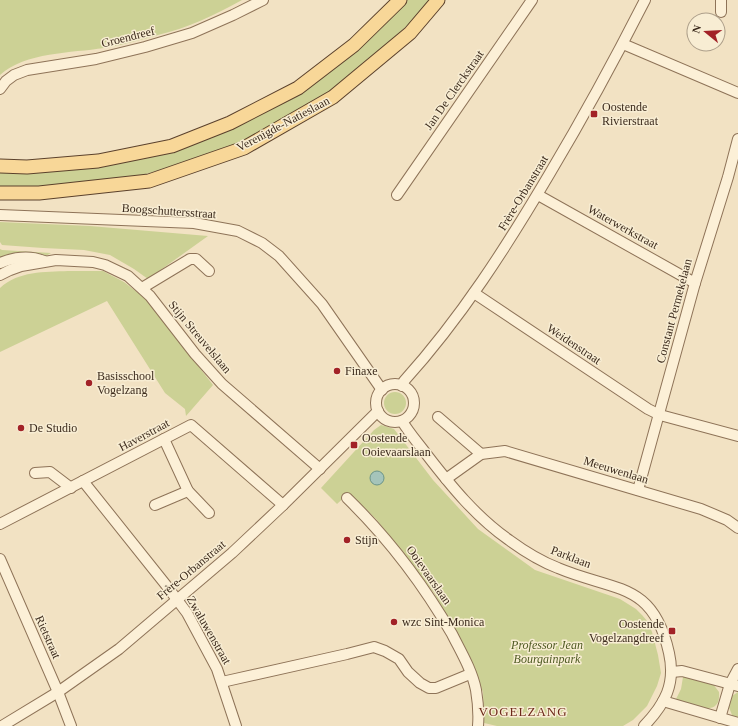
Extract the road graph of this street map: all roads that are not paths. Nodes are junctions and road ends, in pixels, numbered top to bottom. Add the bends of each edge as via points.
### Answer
1 (263, 0) edge
2 (400, 0) edge
3 (438, 0) edge
4 (532, 0) edge
5 (645, 0) edge
6 (721, 0) edge
7 (721, 12) dead end
8 (623, 44) junction
9 (0, 89) edge
10 (738, 93) edge
11 (738, 139) edge
12 (0, 166) edge
13 (0, 193) edge
14 (397, 195) dead end
15 (538, 195) junction
16 (0, 215) edge
17 (44, 261) junction
18 (0, 263) edge
19 (209, 271) dead end
20 (0, 275) edge
21 (695, 283) junction
22 (142, 288) junction
23 (474, 293) junction
24 (402, 386) junction
25 (382, 390) junction
26 (378, 411) junction
27 (660, 415) junction
28 (438, 417) dead end
29 (402, 421) junction
30 (738, 436) edge
31 (164, 439) junction
32 (481, 454) junction
33 (320, 469) junction
34 (35, 473) dead end
35 (446, 479) junction
36 (83, 481) junction
37 (71, 488) junction
38 (638, 490) junction
39 (188, 491) junction
40 (347, 498) dead end
41 (155, 505) dead end
42 (283, 505) junction
43 (209, 513) dead end
44 (0, 524) edge
45 (738, 528) edge
46 (0, 559) edge
47 (177, 599) junction
48 (738, 669) edge
49 (672, 672) junction
50 (470, 674) junction
51 (222, 682) junction
52 (734, 685) edge
53 (58, 692) junction
54 (663, 701) junction
55 (720, 718) junction
56 (738, 723) edge
57 (2, 726) edge
58 (71, 726) edge
59 (236, 726) edge
60 (478, 726) edge
61 (644, 726) edge

1 - 9 street, Groendreef via 192,33 152,45 96,59 27,70 14,75
2 - 12 main road, Verenigde-Natieslaan via 354,45 298,88 230,123 172,146 98,161 27,167
3 - 13 main road, Verenigde-Natieslaan via 410,33 334,98 244,148 149,181 39,193
4 - 14 street, Jan De Clerckstraat
5 - 8 street, Frère-Orbanstraat
6 - 7 street
8 - 10 street
8 - 15 street, Frère-Orbanstraat
11 - 21 street, Constant Permekelaan
15 - 21 street, Waterwerkstraat
15 - 23 street, Frère-Orbanstraat
16 - 25 street, Boogschuttersstraat via 194,223 238,231 262,242 279,256 322,304
17 - 18 street, Stijn Streuvelslaan via 34,257 19,257
17 - 20 street, Stijn Streuvelslaan
17 - 22 street, Stijn Streuvelslaan via 80,261 105,265 128,276
19 - 22 street via 196,259 190,259
21 - 27 street, Constant Permekelaan
22 - 33 street, Stijn Streuvelslaan via 222,384
23 - 24 street, Frère-Orbanstraat
23 - 27 street, Weidenstraat
24 - 25 street via 390,386
24 - 29 street via 410,392 414,402 411,413
25 - 26 street via 377,400
26 - 29 street via 388,421
26 - 33 street, Frère-Orbanstraat
27 - 30 street, Weidenstraat
27 - 38 street, Constant Permekelaan
28 - 32 street
29 - 35 street, Parklaan
31 - 36 street, Haverstraat
31 - 39 street
31 - 42 street, Haverstraat via 191,425
32 - 35 street, Meeuwenlaan
32 - 38 street, Meeuwenlaan via 505,451 521,454
33 - 42 street, Frère-Orbanstraat
34 - 37 street via 50,472
35 - 49 street, Parklaan via 476,512 531,555 558,568 619,587 643,601 660,622
36 - 37 street, Haverstraat
36 - 47 street, Zwaluwenstraat
37 - 44 street, Haverstraat
38 - 45 street, Meeuwenlaan via 714,513
39 - 41 street
39 - 43 street
40 - 50 street, Ooievaarslaan via 398,553 433,601 465,658
42 - 47 street, Frère-Orbanstraat via 232,553
46 - 53 street, Rietstraat
47 - 51 street, Zwaluwenstraat via 187,613
47 - 53 street, Frère-Orbanstraat via 119,649
48 - 52 street
49 - 52 street via 682,671
49 - 54 street, Parklaan via 669,690
50 - 51 street via 436,688 429,688 408,672 398,659 374,647
50 - 60 street, Ooievaarslaan via 478,707
51 - 59 street, Zwaluwenstraat
52 - 55 street
53 - 57 street, Frère-Orbanstraat
53 - 58 street, Rietstraat
54 - 55 street
54 - 61 street, Parklaan
55 - 56 street

